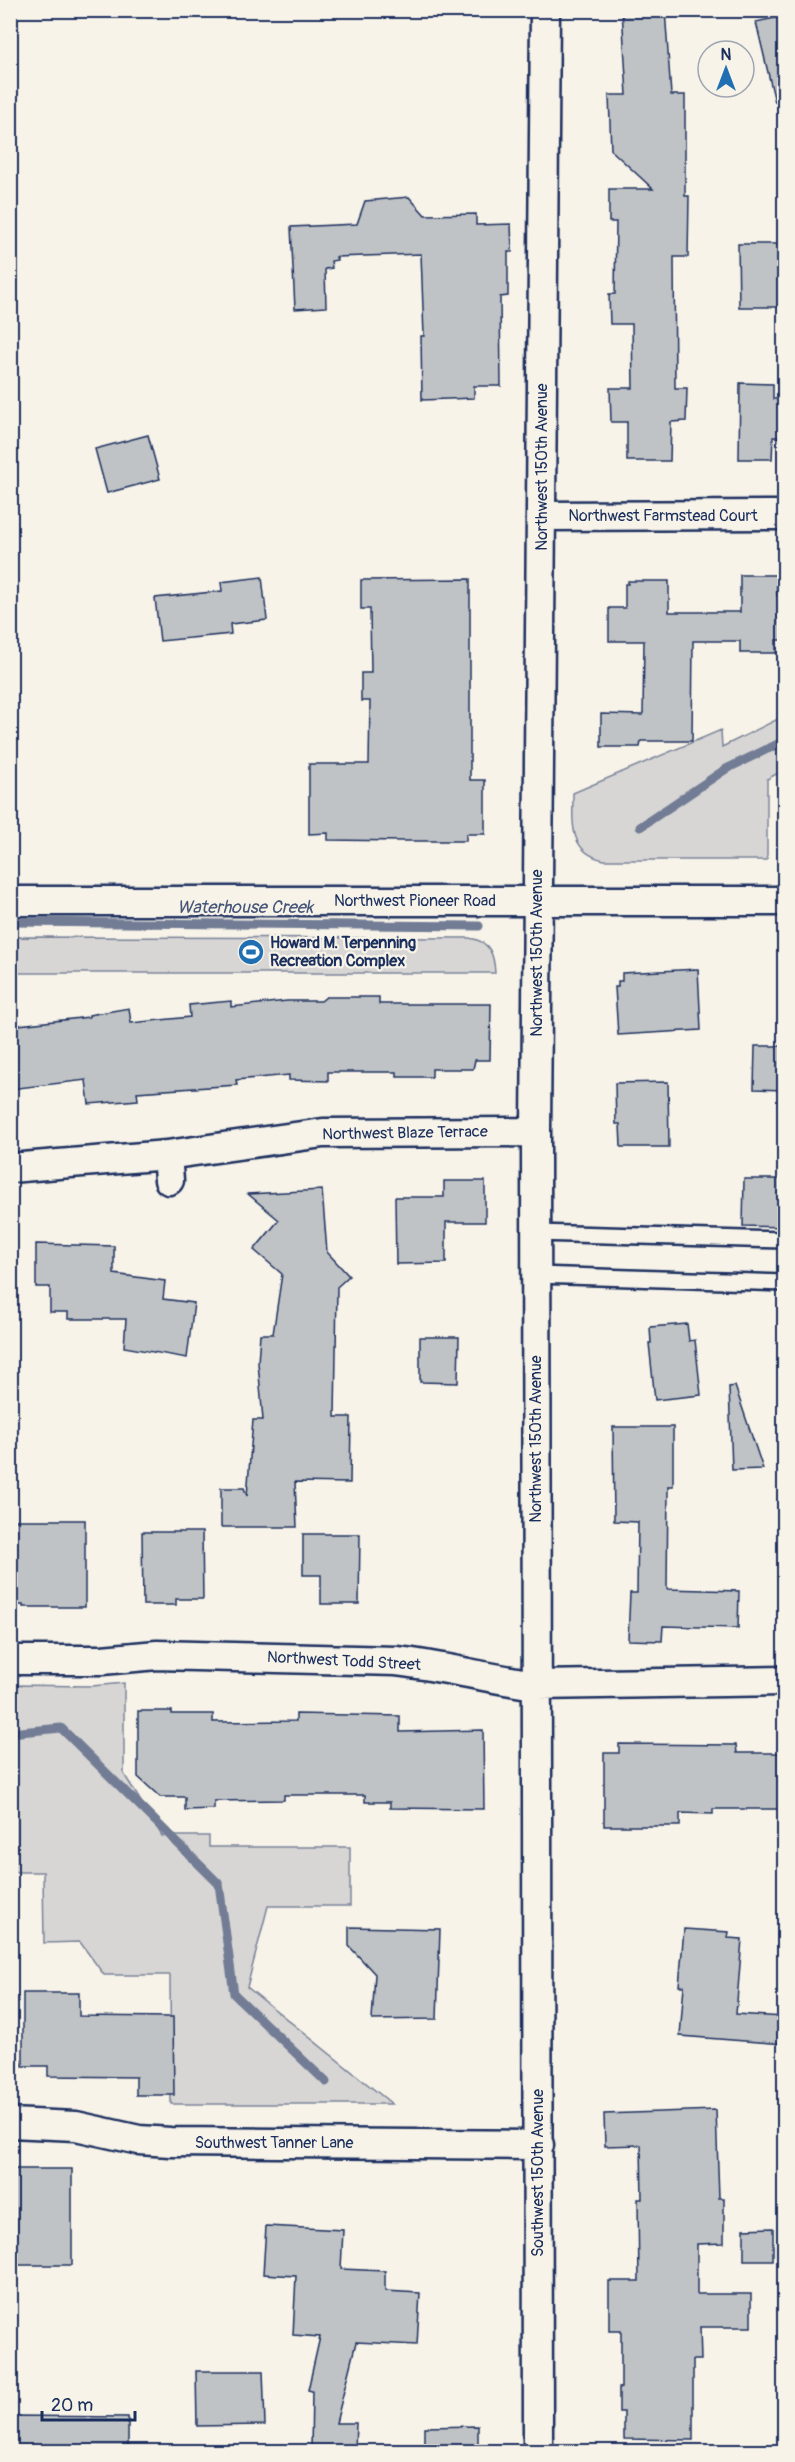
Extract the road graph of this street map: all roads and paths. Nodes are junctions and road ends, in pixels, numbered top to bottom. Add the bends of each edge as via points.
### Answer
1 (545, 10) edge
2 (784, 515) edge
3 (541, 516) junction
4 (10, 901) edge
5 (537, 901) junction
6 (784, 902) edge
7 (536, 1132) junction
8 (10, 1168) edge
9 (536, 1233) junction
10 (784, 1240) edge
11 (536, 1275) junction
12 (784, 1282) edge
13 (10, 1660) edge
14 (784, 1681) edge
15 (537, 1685) junction
16 (537, 1895) joint
17 (10, 2122) edge
18 (539, 2145) junction
19 (538, 2451) edge

1 - 3 street, Northwest 150th Avenue
2 - 3 street, Northwest Farmstead Court
3 - 5 street, Northwest 150th Avenue
4 - 5 street, Northwest Pioneer Road
5 - 6 street, Northwest Pioneer Road
5 - 7 street, Northwest 150th Avenue
7 - 8 street, Northwest Blaze Terrace via 324,1133 168,1168
7 - 9 street, Northwest 150th Avenue
9 - 10 lane
9 - 11 street, Northwest 150th Avenue
11 - 12 lane
11 - 15 street, Northwest 150th Avenue
13 - 15 street, Northwest Todd Street via 102,1660 157,1654 396,1661
14 - 15 street, Northwest Todd Street
15 - 16 street, Northwest 150th Avenue
16 - 18 street, Southwest 150th Avenue
17 - 18 street, Southwest Tanner Lane via 76,2126 139,2140 170,2142
18 - 19 street, Southwest 150th Avenue

